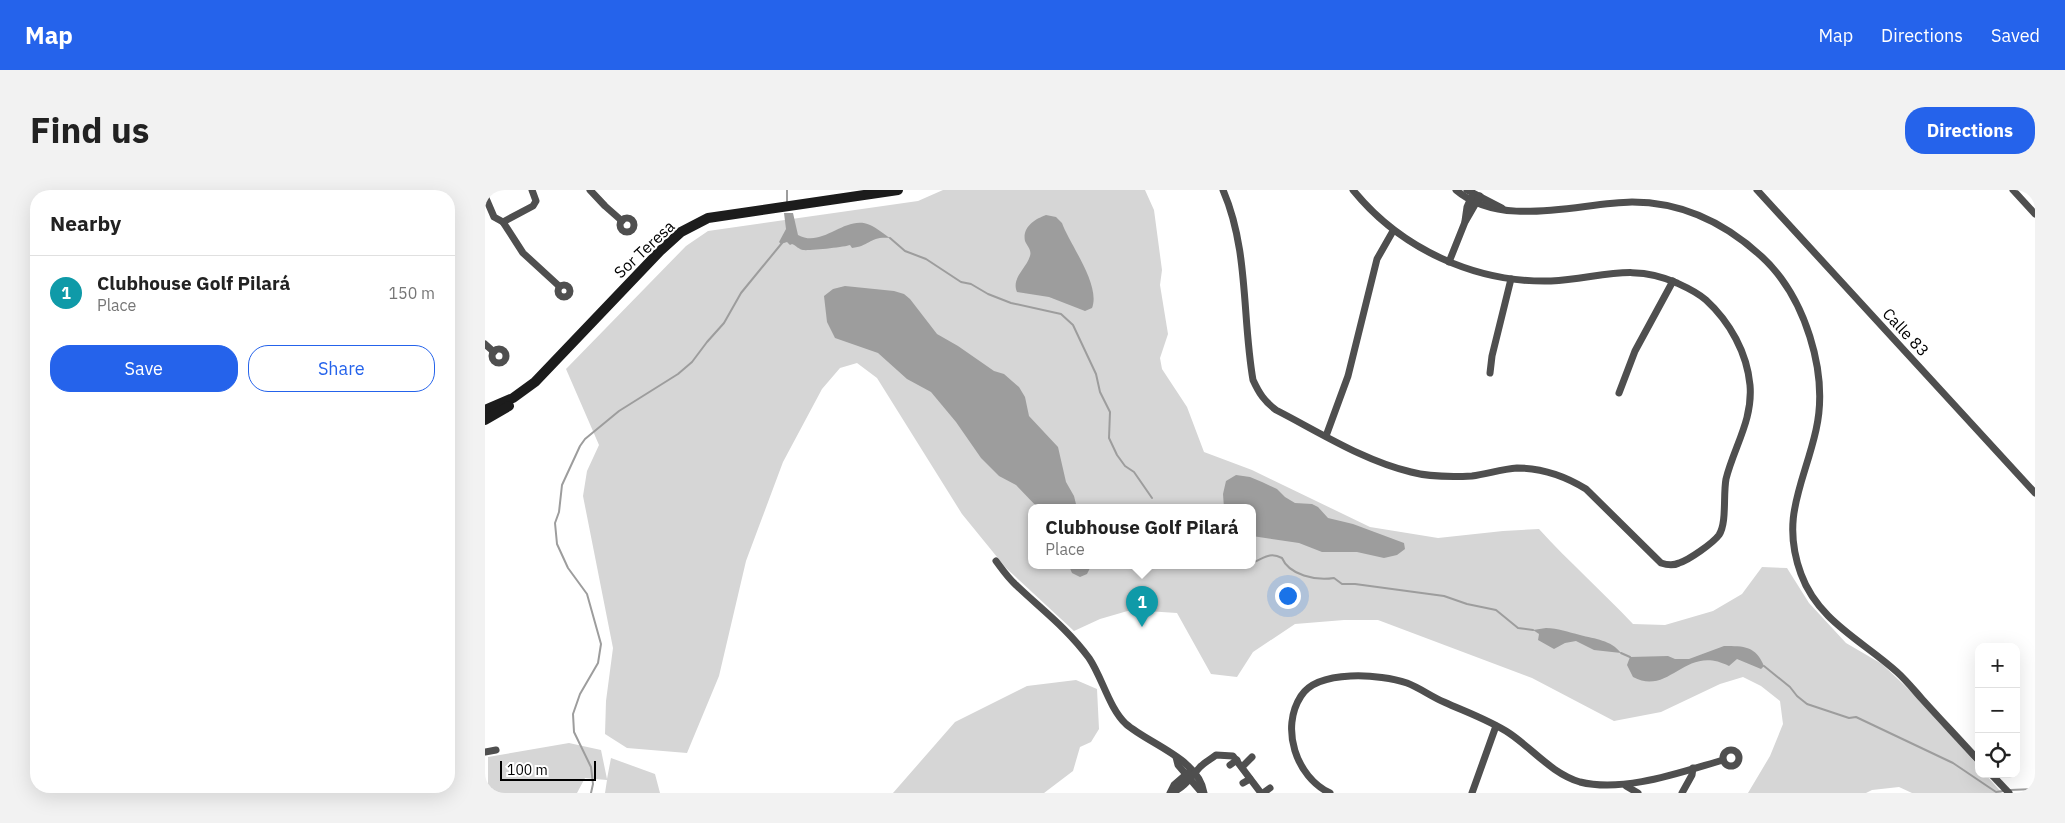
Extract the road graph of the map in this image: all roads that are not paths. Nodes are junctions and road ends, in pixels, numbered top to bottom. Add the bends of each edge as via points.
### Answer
1 (532, 190) edge
2 (590, 190) edge
3 (898, 190) edge
4 (1223, 190) edge
5 (1353, 190) edge
6 (1456, 190) edge
7 (1757, 190) edge
8 (2013, 190) edge
9 (485, 196) edge
10 (1473, 196) edge
11 (2035, 214) edge
12 (622, 221) dead end
13 (503, 222) junction
14 (1393, 231) junction
15 (1449, 262) junction
16 (1511, 279) junction
17 (1673, 281) junction
18 (559, 286) dead end
19 (485, 344) edge
20 (494, 352) dead end
21 (1490, 372) dead end
22 (535, 382) junction
23 (1619, 393) dead end
24 (485, 410) edge
25 (485, 420) edge
26 (1326, 436) junction
27 (2035, 493) edge
28 (996, 561) dead end
29 (1496, 726) junction
30 (496, 750) dead end
31 (485, 752) edge
32 (1253, 757) dead end
33 (1975, 757) edge
34 (1723, 760) dead end
35 (1242, 767) junction
36 (1693, 768) junction
37 (1190, 775) junction
38 (1250, 778) junction
39 (1995, 778) edge
40 (1243, 783) dead end
41 (1625, 786) junction
42 (1265, 792) edge
43 (1326, 792) edge
44 (1170, 793) edge
45 (1203, 793) edge
46 (1472, 793) edge
47 (1638, 793) edge
48 (1682, 793) edge
49 (2009, 793) edge

1 - 13 street via 535,204
2 - 12 street
3 - 22 street, Sor Teresa via 708,218 681,232
4 - 26 street via 1239,238 1253,380 1266,403
5 - 14 street
6 - 10 street
7 - 27 street, Calle 83
8 - 11 street
9 - 13 street via 494,217
10 - 15 street
10 - 33 street via 1502,208 1550,212 1633,202 1684,209 1729,231 1775,270 1805,323 1817,365 1817,427 1794,504 1792,530 1801,575 1811,594 1841,629 1897,672
13 - 18 street via 526,257
14 - 15 street
14 - 26 street via 1377,259 1348,376
15 - 16 street
16 - 17 street via 1570,280 1617,272 1639,272
16 - 21 street
17 - 23 street via 1635,351
17 - 26 street via 1705,299 1730,328 1744,356 1751,400 1727,479 1720,534 1678,564 1661,563 1586,489 1554,474 1516,468 1472,476 1412,473 1367,457
19 - 20 street
22 - 24 street, Sor Teresa via 513,398
22 - 25 street, Sor Teresa via 517,400
28 - 37 street via 1015,584 1068,632 1089,658 1122,720 1163,746
29 - 41 street via 1567,777 1581,783
29 - 43 street via 1401,682 1348,676 1315,683 1303,692 1299,700 1291,725 1291,738 1308,776
29 - 46 street
30 - 31 street
32 - 35 street
34 - 36 street
35 - 37 street via 1233,762 1233,756 1216,755
35 - 38 street
36 - 41 street
36 - 48 street via 1693,775
37 - 44 street via 1174,785
37 - 45 street via 1202,784
38 - 40 street
38 - 42 street
39 - 49 street
41 - 47 street

